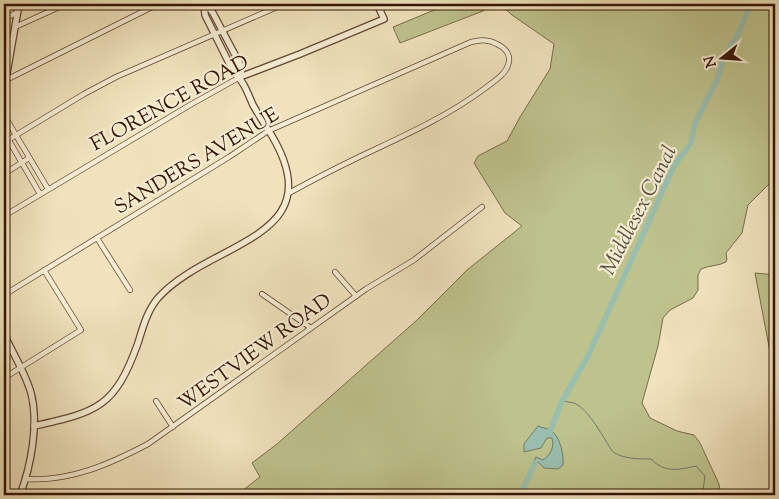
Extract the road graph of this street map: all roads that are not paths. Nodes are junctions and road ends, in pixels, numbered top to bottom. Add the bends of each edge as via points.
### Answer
1 (19, 4) edge
2 (66, 4) edge
3 (158, 4) edge
4 (205, 4) edge
5 (284, 4) edge
6 (377, 4) edge
7 (18, 12) junction
8 (4, 19) edge
9 (15, 26) junction
10 (222, 30) junction
11 (214, 33) junction
12 (240, 77) junction
13 (6, 80) junction
14 (4, 90) edge
15 (4, 115) edge
16 (268, 130) junction
17 (4, 132) edge
18 (16, 135) junction
19 (8, 140) junction
20 (29, 158) junction
21 (22, 163) junction
22 (4, 174) edge
23 (48, 189) junction
24 (289, 193) junction
25 (40, 194) junction
26 (482, 207) dead end
27 (4, 216) edge
28 (97, 238) junction
29 (44, 270) junction
30 (335, 272) dead end
31 (130, 290) dead end
32 (262, 294) dead end
33 (4, 295) edge
34 (356, 296) junction
35 (311, 328) junction
36 (4, 334) edge
37 (21, 367) junction
38 (4, 378) edge
39 (156, 401) dead end
40 (34, 426) junction
41 (173, 426) junction
42 (25, 478) junction
43 (20, 495) edge

1 - 7 street
2 - 9 street
3 - 13 street
4 - 10 street
4 - 11 street via 205,15
5 - 10 street
6 - 12 street, FLORENCE ROAD via 384,19
7 - 8 street
7 - 9 street
9 - 13 street
10 - 11 street
10 - 12 street via 242,68
11 - 12 street via 234,73
11 - 18 street via 100,85
12 - 16 street
12 - 23 street, FLORENCE ROAD
13 - 14 street
15 - 18 street
16 - 24 street via 284,160
16 - 24 street, SANDERS AVENUE via 478,40 491,41 504,48 509,58 507,68 497,79 440,118
16 - 28 street, SANDERS AVENUE
17 - 19 street
18 - 19 street
18 - 20 street
19 - 21 street
20 - 21 street
20 - 23 street
21 - 22 street
21 - 25 street
23 - 25 street, FLORENCE ROAD
24 - 40 street via 280,214 265,228 190,273 157,300 147,316 125,376 107,399 82,414
25 - 27 street, FLORENCE ROAD
26 - 34 street, WESTVIEW ROAD via 414,260
28 - 29 street, SANDERS AVENUE
28 - 31 street
29 - 33 street, SANDERS AVENUE
29 - 37 street via 81,330
30 - 34 street
32 - 35 street
34 - 35 street, WESTVIEW ROAD
35 - 41 street, WESTVIEW ROAD
36 - 37 street
37 - 38 street
37 - 40 street via 34,410
39 - 41 street
40 - 42 street
41 - 42 street, WESTVIEW ROAD via 148,444 95,468 52,479
42 - 43 street

